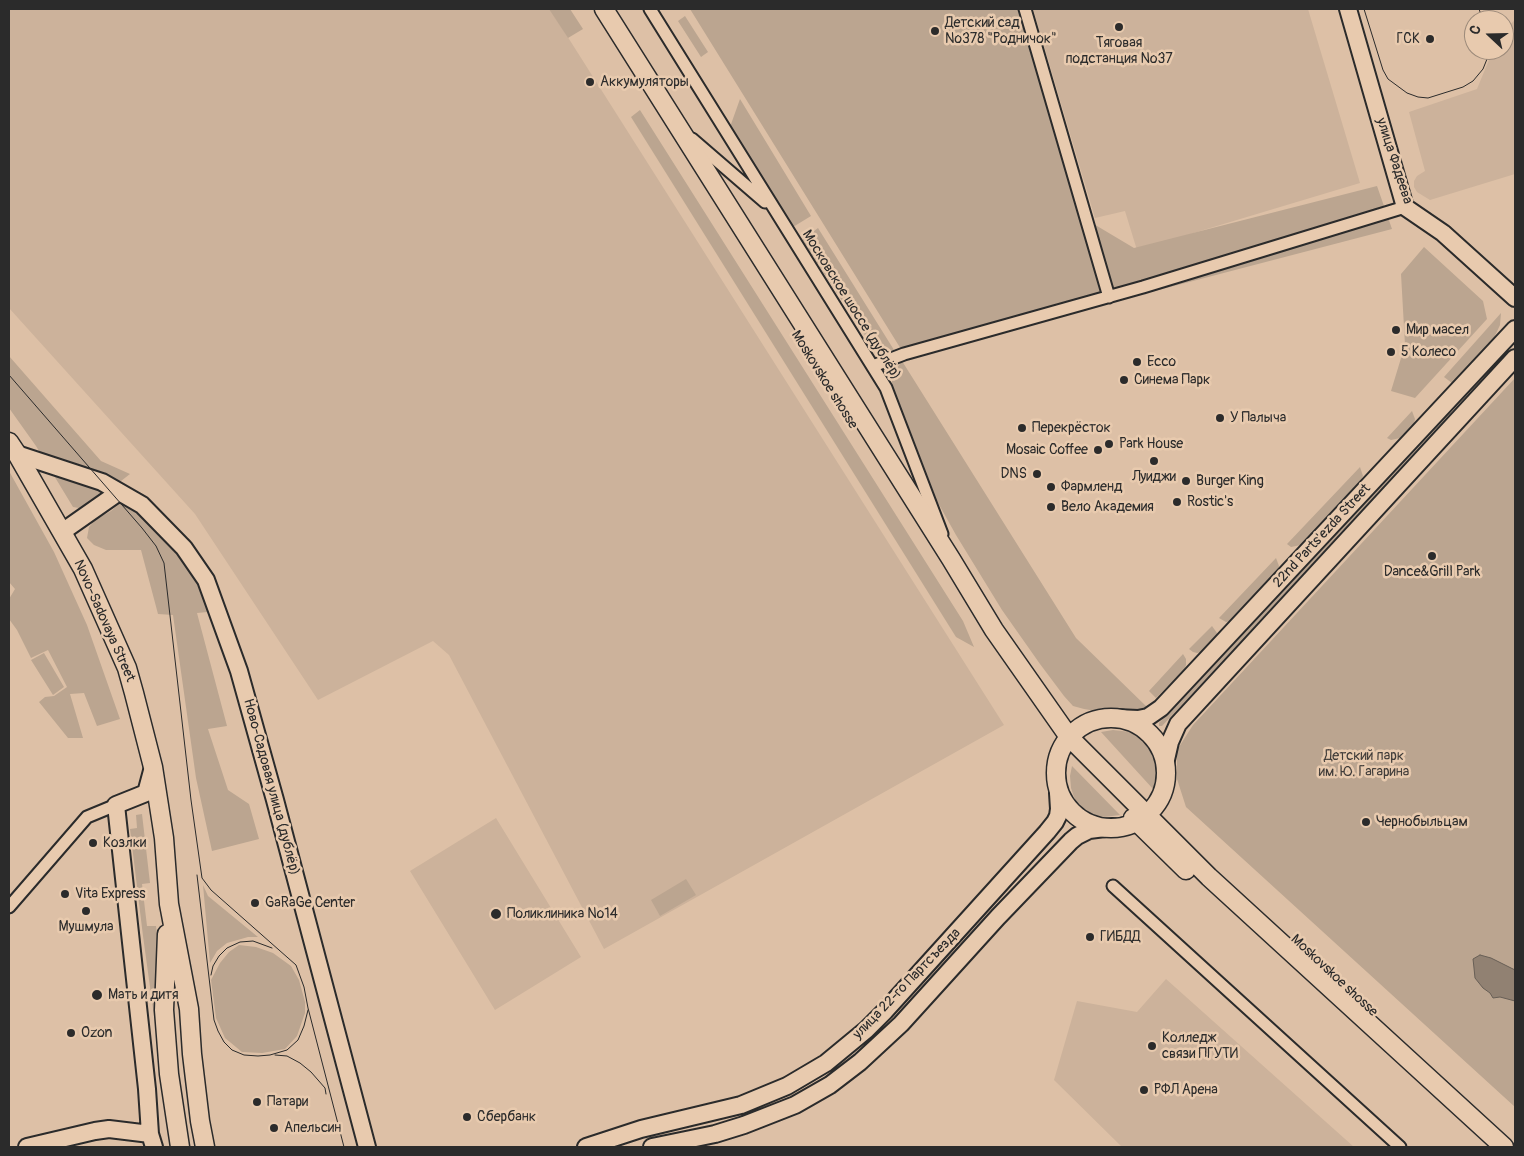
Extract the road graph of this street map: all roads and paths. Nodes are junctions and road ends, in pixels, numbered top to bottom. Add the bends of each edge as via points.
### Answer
1 (592, 9) edge
2 (604, 9) edge
3 (616, 9) edge
4 (650, 9) edge
5 (1025, 9) edge
6 (1348, 9) edge
7 (678, 128) junction
8 (706, 152) junction
9 (1405, 207) junction
10 (774, 210) junction
11 (1109, 297) junction
12 (1515, 298) edge
13 (1515, 329) edge
14 (1515, 358) edge
15 (873, 366) junction
16 (1471, 376) junction
17 (1485, 391) junction
18 (1447, 402) junction
19 (1462, 416) junction
20 (13, 448) edge
21 (119, 492) junction
22 (937, 522) junction
23 (62, 532) junction
24 (950, 559) junction
25 (1116, 718) junction
26 (1070, 738) junction
27 (1165, 764) junction
28 (154, 767) junction
29 (1058, 793) junction
30 (116, 805) junction
31 (1145, 815) junction
32 (1113, 827) junction
33 (1113, 886) dead end
34 (169, 904) junction
35 (9, 907) edge
36 (152, 1141) edge
37 (1515, 1143) edge
38 (27, 1147) edge
39 (180, 1147) edge
40 (205, 1147) edge
41 (367, 1147) edge
42 (586, 1147) edge
43 (652, 1147) edge
44 (1400, 1147) edge
45 (1488, 1147) edge
46 (1504, 1147) edge

1 - 26 main road, Moskovskoe shosse via 1002,660
2 - 7 main road, Moskovskoe shosse
3 - 8 main road, Moskovskoe shosse
4 - 10 street, Московское шоссе (дублёр)
5 - 11 street
6 - 9 main road, улица Фадеева
7 - 8 street, Московское шоссе (дублёр)
7 - 24 main road, Moskovskoe shosse
8 - 10 street, Московское шоссе (дублёр)
8 - 22 main road, Moskovskoe shosse
9 - 11 street
9 - 12 main road, улица Фадеева via 1443,232
10 - 15 street, Московское шоссе (дублёр)
11 - 15 street via 904,354
13 - 16 main road, 22nd Parts'ezda Street
14 - 17 main road, 22nd Parts'ezda Street
15 - 22 street, Московское шоссе (дублёр) via 886,388
16 - 17 main road
16 - 18 main road, 22nd Parts'ezda Street
17 - 19 main road, 22nd Parts'ezda Street
18 - 19 main road
18 - 25 main road, 22nd Parts'ezda Street via 1160,708 1138,719
19 - 27 main road, 22nd Parts'ezda Street via 1178,724
20 - 21 main road, Ново-Садовая улица (дублёр) via 102,482
20 - 23 main road, Novo-Sadovaya Street
21 - 23 main road
21 - 41 main road, Ново-Садовая улица (дублёр) via 142,505 184,548 206,580 218,611 239,671 275,800
22 - 24 street, Московское шоссе (дублёр)
22 - 26 main road, Moskovskoe shosse via 1046,692
23 - 28 main road, Novo-Sadovaya Street via 83,569 127,668
24 - 26 main road, Moskovskoe shosse via 994,630
25 - 26 main road via 1090,722
25 - 27 main road via 1130,721 1154,737
26 - 29 main road via 1060,753 1057,765
26 - 31 main road, Moskovskoe shosse
27 - 31 main road via 1166,775 1160,797
28 - 30 main road via 146,793
28 - 34 main road, Novo-Sadovaya Street
29 - 32 main road via 1064,805 1079,817 1090,823
29 - 42 main road, улица 22-го Партсъезда via 1058,816 1047,832 885,1011 826,1062 772,1094 741,1105 634,1131
30 - 35 street via 87,817
30 - 36 main road
31 - 32 main road via 1125,826
31 - 37 main road, Moskovskoe shosse
31 - 45 main road, Moskovskoe shosse via 1174,859
31 - 46 main road, Moskovskoe shosse
32 - 43 main road, улица 22-го Партсъезда via 1089,830 1071,841 901,1024 830,1085 795,1105 744,1125
33 - 44 street
34 - 39 main road, Novo-Sadovaya Street via 164,1010
34 - 40 main road, Novo-Sadovaya Street via 189,1010
36 - 38 main road via 109,1129

